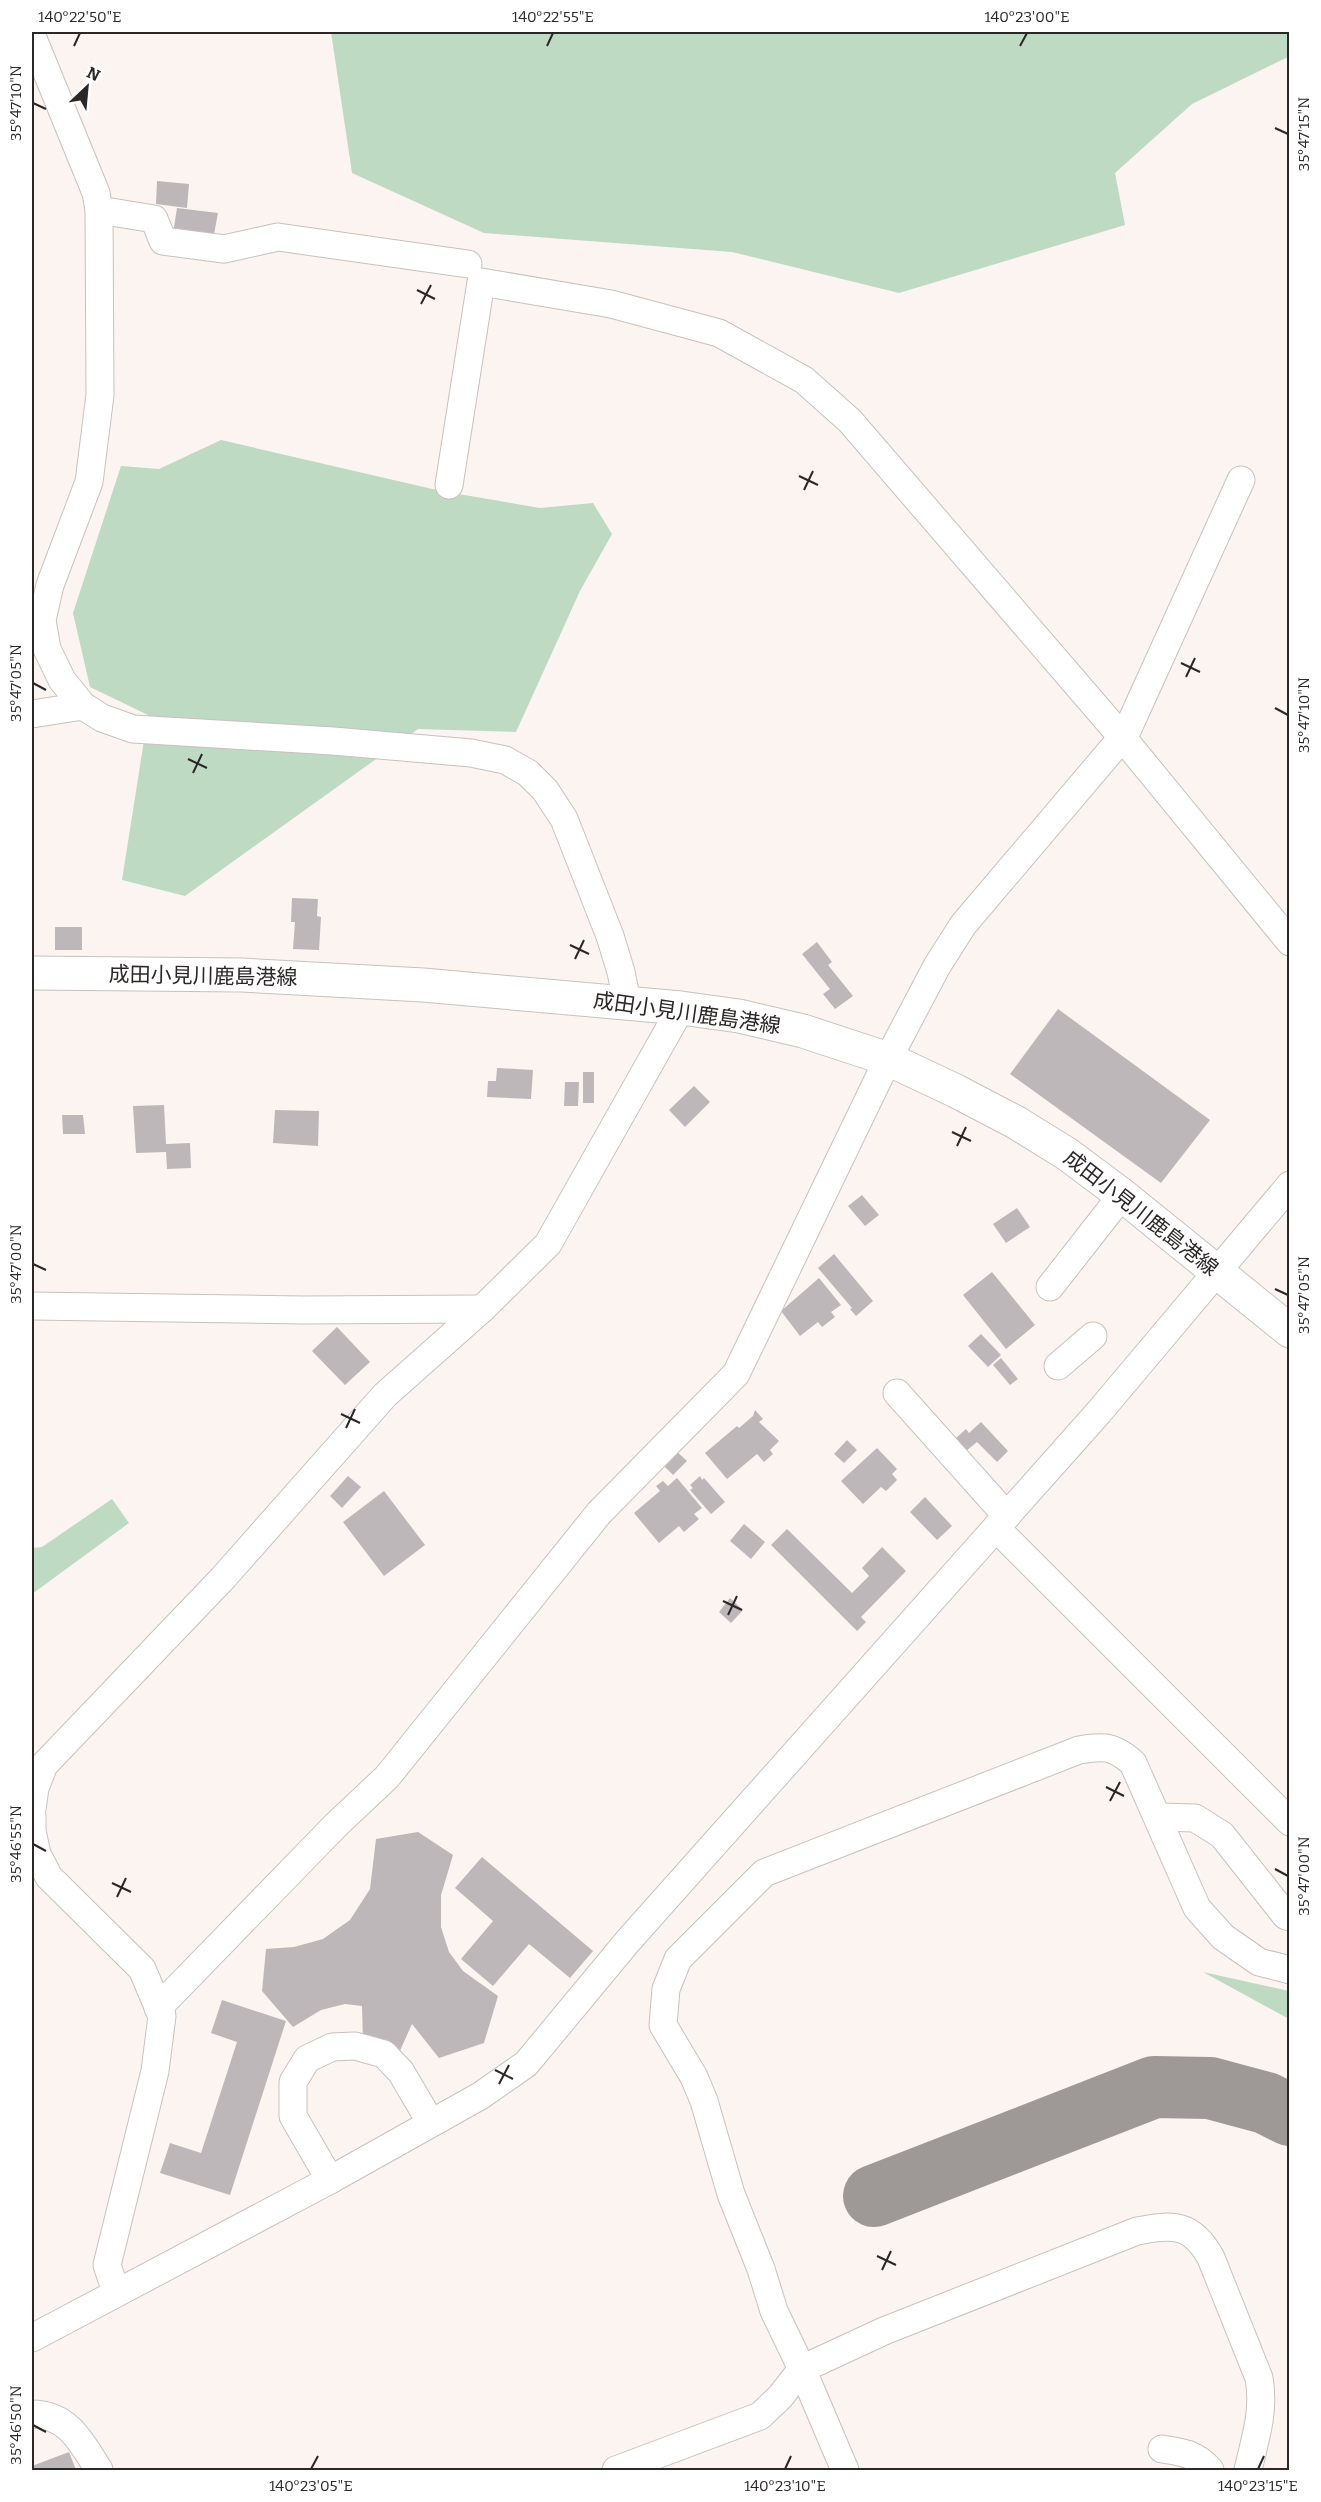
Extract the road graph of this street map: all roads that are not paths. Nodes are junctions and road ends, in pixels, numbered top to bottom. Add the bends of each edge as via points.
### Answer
1 (32, 36) edge
2 (99, 210) junction
3 (468, 264) dead end
4 (1241, 480) dead end
5 (449, 485) dead end
6 (83, 706) junction
7 (32, 714) edge
8 (1122, 737) junction
9 (1290, 942) edge
10 (32, 973) edge
11 (627, 1002) junction
12 (681, 1008) junction
13 (888, 1059) junction
14 (1290, 1185) edge
15 (1122, 1195) junction
16 (1218, 1273) junction
17 (1050, 1287) dead end
18 (32, 1306) edge
19 (482, 1309) junction
20 (1290, 1330) edge
21 (1093, 1336) dead end
22 (1058, 1366) dead end
23 (897, 1393) dead end
24 (1002, 1522) junction
25 (32, 1809) edge
26 (32, 1816) edge
27 (1158, 1817) junction
28 (1290, 1822) edge
29 (1290, 1917) edge
30 (1290, 1970) edge
31 (158, 2008) junction
32 (431, 2123) junction
33 (330, 2180) junction
34 (116, 2292) junction
35 (32, 2338) edge
36 (802, 2369) junction
37 (32, 2414) edge
38 (1162, 2449) dead end
39 (99, 2470) edge
40 (616, 2470) edge
41 (845, 2470) edge
42 (1210, 2470) edge
43 (1248, 2470) edge

1 - 2 street
2 - 3 street via 154,219 163,241 224,249 278,237
2 - 6 street via 100,394 89,482 50,585 42,620 47,649 62,680
4 - 8 street
5 - 8 street via 481,282 611,304 719,333 804,380 850,421
6 - 7 street
6 - 11 street via 116,733 133,729 333,741 471,753 505,760 528,773 564,819 610,936
8 - 9 street
8 - 13 street via 963,925
10 - 11 main road, 成田小見川鹿島港線 via 242,975
11 - 12 main road, 成田小見川鹿島港線
12 - 13 main road, 成田小見川鹿島港線 via 803,1031
12 - 19 street via 548,1244
13 - 15 main road, 成田小見川鹿島港線 via 1017,1123
13 - 31 street via 736,1374 599,1514 387,1777
14 - 16 street
15 - 16 main road, 成田小見川鹿島港線
15 - 17 street
16 - 20 main road, 成田小見川鹿島港線
16 - 24 street via 1093,1406
18 - 19 street
19 - 25 street via 385,1395 223,1578 44,1765
21 - 22 street
23 - 24 street
24 - 28 street
24 - 32 street via 628,1941 526,2064
26 - 31 street via 37,1854 49,1877 142,1969
27 - 29 street via 1195,1818 1222,1835
27 - 30 street via 1197,1908 1223,1937 1259,1962
27 - 36 street via 1132,1763 1121,1752 1103,1746 1079,1750 764,1873 678,1959 666,1989 663,2025 704,2101 731,2194 774,2311
31 - 34 street via 162,2016 155,2071 107,2265
32 - 33 street
32 - 33 street via 401,2072 384,2054 355,2046 332,2047 307,2059 293,2082 293,2116
33 - 34 street
34 - 35 street
36 - 40 street via 760,2416
36 - 41 street
36 - 43 street via 884,2331 1137,2231 1167,2226 1188,2231 1203,2243 1259,2378 1261,2415
37 - 39 street via 61,2421 77,2435
38 - 42 street via 1201,2459

